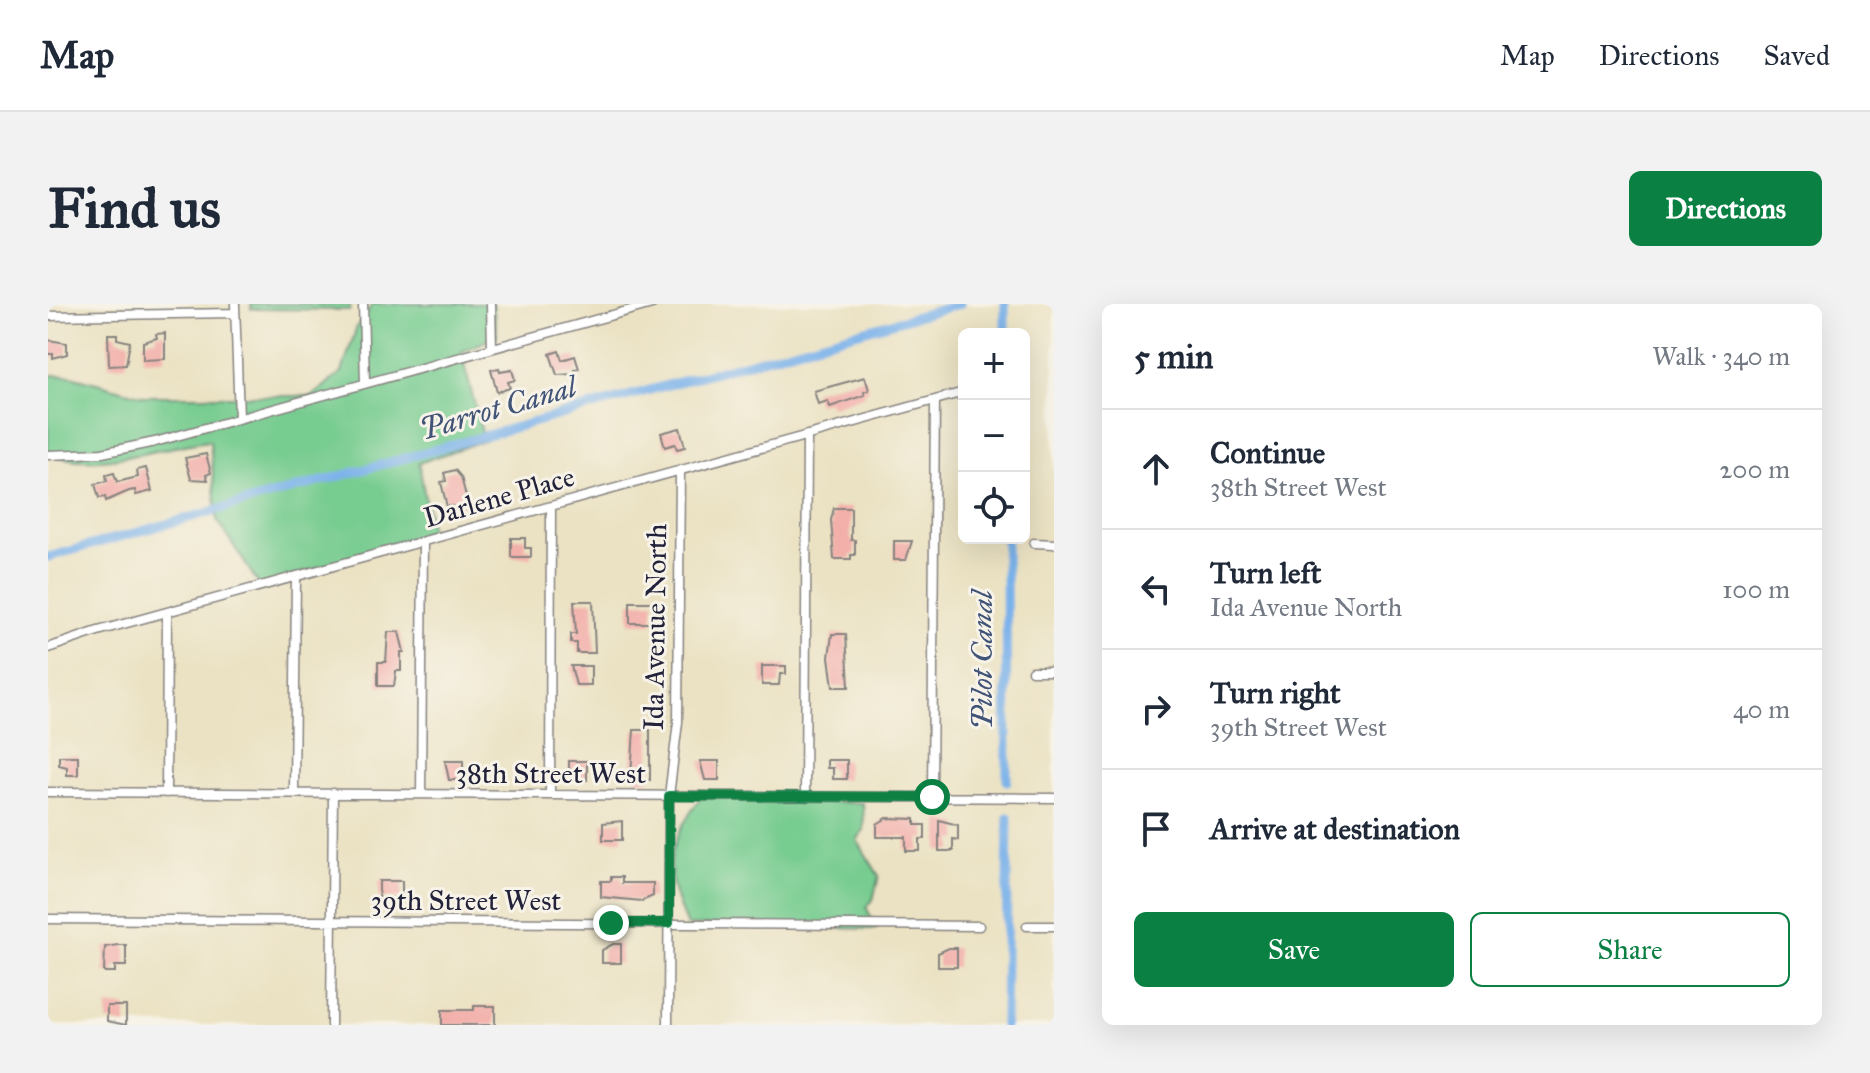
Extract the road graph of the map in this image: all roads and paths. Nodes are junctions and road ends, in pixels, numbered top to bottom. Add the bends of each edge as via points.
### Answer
1 (363, 304) edge
2 (491, 304) edge
3 (652, 304) edge
4 (235, 308) edge
5 (620, 308) edge
6 (48, 316) edge
7 (492, 348) junction
8 (365, 383) junction
9 (958, 394) edge
10 (935, 400) junction
11 (239, 418) junction
12 (807, 435) junction
13 (48, 455) edge
14 (680, 470) junction
15 (551, 506) junction
16 (423, 542) junction
17 (1034, 543) dead end
18 (1054, 544) edge
19 (296, 577) junction
20 (167, 612) junction
21 (48, 648) edge
22 (1032, 671) dead end
23 (1054, 671) edge
24 (48, 792) edge
25 (166, 793) junction
26 (294, 793) junction
27 (333, 793) junction
28 (421, 794) junction
29 (550, 795) junction
30 (669, 796) junction
31 (805, 797) junction
32 (932, 797) junction
33 (1054, 798) edge
34 (48, 919) edge
35 (332, 922) junction
36 (669, 923) junction
37 (979, 926) dead end
38 (1027, 926) dead end
39 (1054, 926) edge
40 (331, 1025) edge
41 (668, 1025) edge

1 - 8 street
2 - 7 street
3 - 5 street
4 - 6 street
4 - 11 street
5 - 7 street
7 - 8 street
8 - 11 street
9 - 10 street, Darlene Place
10 - 12 street, Darlene Place
10 - 32 street
11 - 13 street via 116,451
12 - 14 street, Darlene Place
12 - 31 street
14 - 15 street, Darlene Place
14 - 30 street, Ida Avenue North via 678,722
15 - 16 street, Darlene Place
15 - 29 street
16 - 19 street, Darlene Place
16 - 28 street
17 - 18 street
19 - 20 street, Darlene Place
19 - 26 street
20 - 21 street, Darlene Place
20 - 25 street
22 - 23 street
24 - 25 street, 38th Street West
25 - 26 street, 38th Street West
26 - 27 street, 38th Street West
27 - 28 street, 38th Street West
27 - 35 street
28 - 29 street, 38th Street West
29 - 30 street, 38th Street West
30 - 31 street, 38th Street West
30 - 36 street, Ida Avenue North
31 - 32 street, 38th Street West
32 - 33 street, 38th Street West
34 - 35 street, 39th Street West
35 - 36 street, 39th Street West
35 - 40 street
36 - 37 street, 39th Street West
36 - 41 street, Ida Avenue North
38 - 39 street

